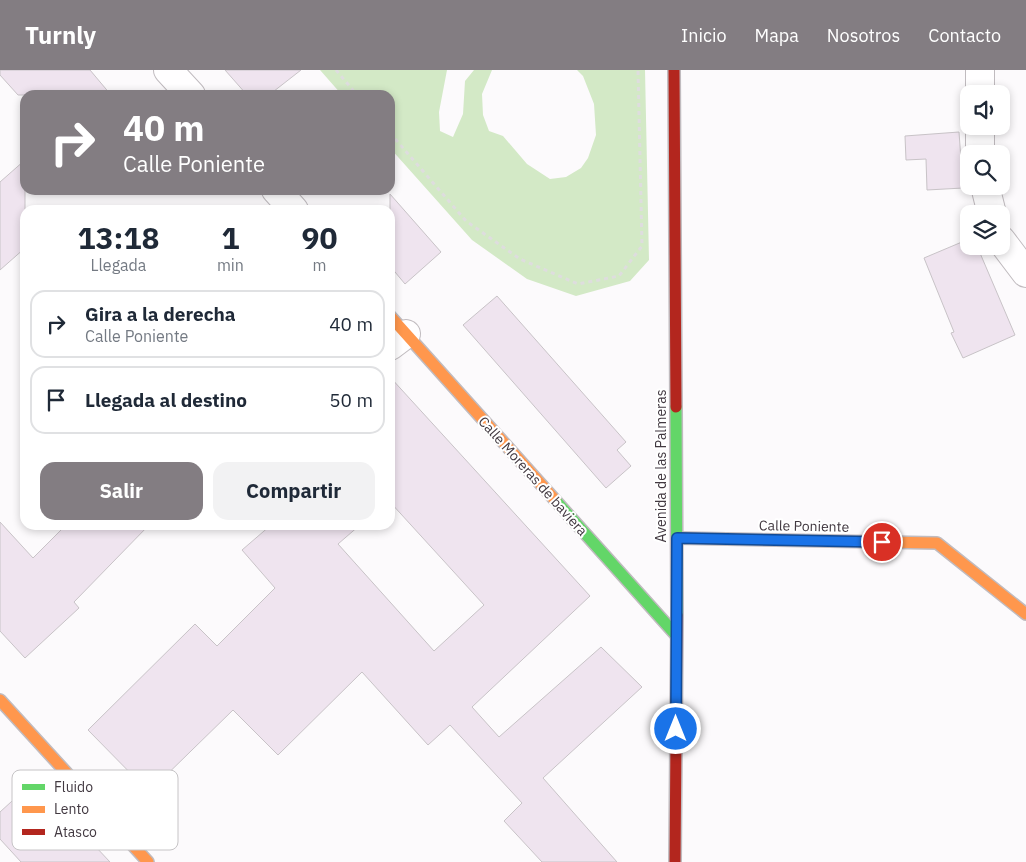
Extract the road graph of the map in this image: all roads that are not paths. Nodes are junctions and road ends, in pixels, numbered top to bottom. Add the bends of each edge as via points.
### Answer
1 (168, 70) edge
2 (674, 70) edge
3 (980, 70) edge
4 (980, 85) edge
5 (186, 90) edge
6 (280, 195) edge
7 (290, 205) edge
8 (1010, 252) edge
9 (1026, 273) edge
10 (395, 332) edge
11 (677, 538) junction
12 (1026, 614) edge
13 (676, 635) junction
14 (0, 700) edge
15 (64, 770) edge
16 (137, 850) edge
17 (148, 862) edge
18 (676, 862) edge

1 - 5 street
2 - 11 street, Avenida de las Palmeras
3 - 4 street
6 - 7 street
8 - 9 street
10 - 13 street, Calle Moreras de baviera
11 - 12 street, Calle Poniente via 938,543
11 - 13 street, Avenida de las Palmeras
13 - 18 street, Avenida de las Palmeras
14 - 15 street
16 - 17 street

